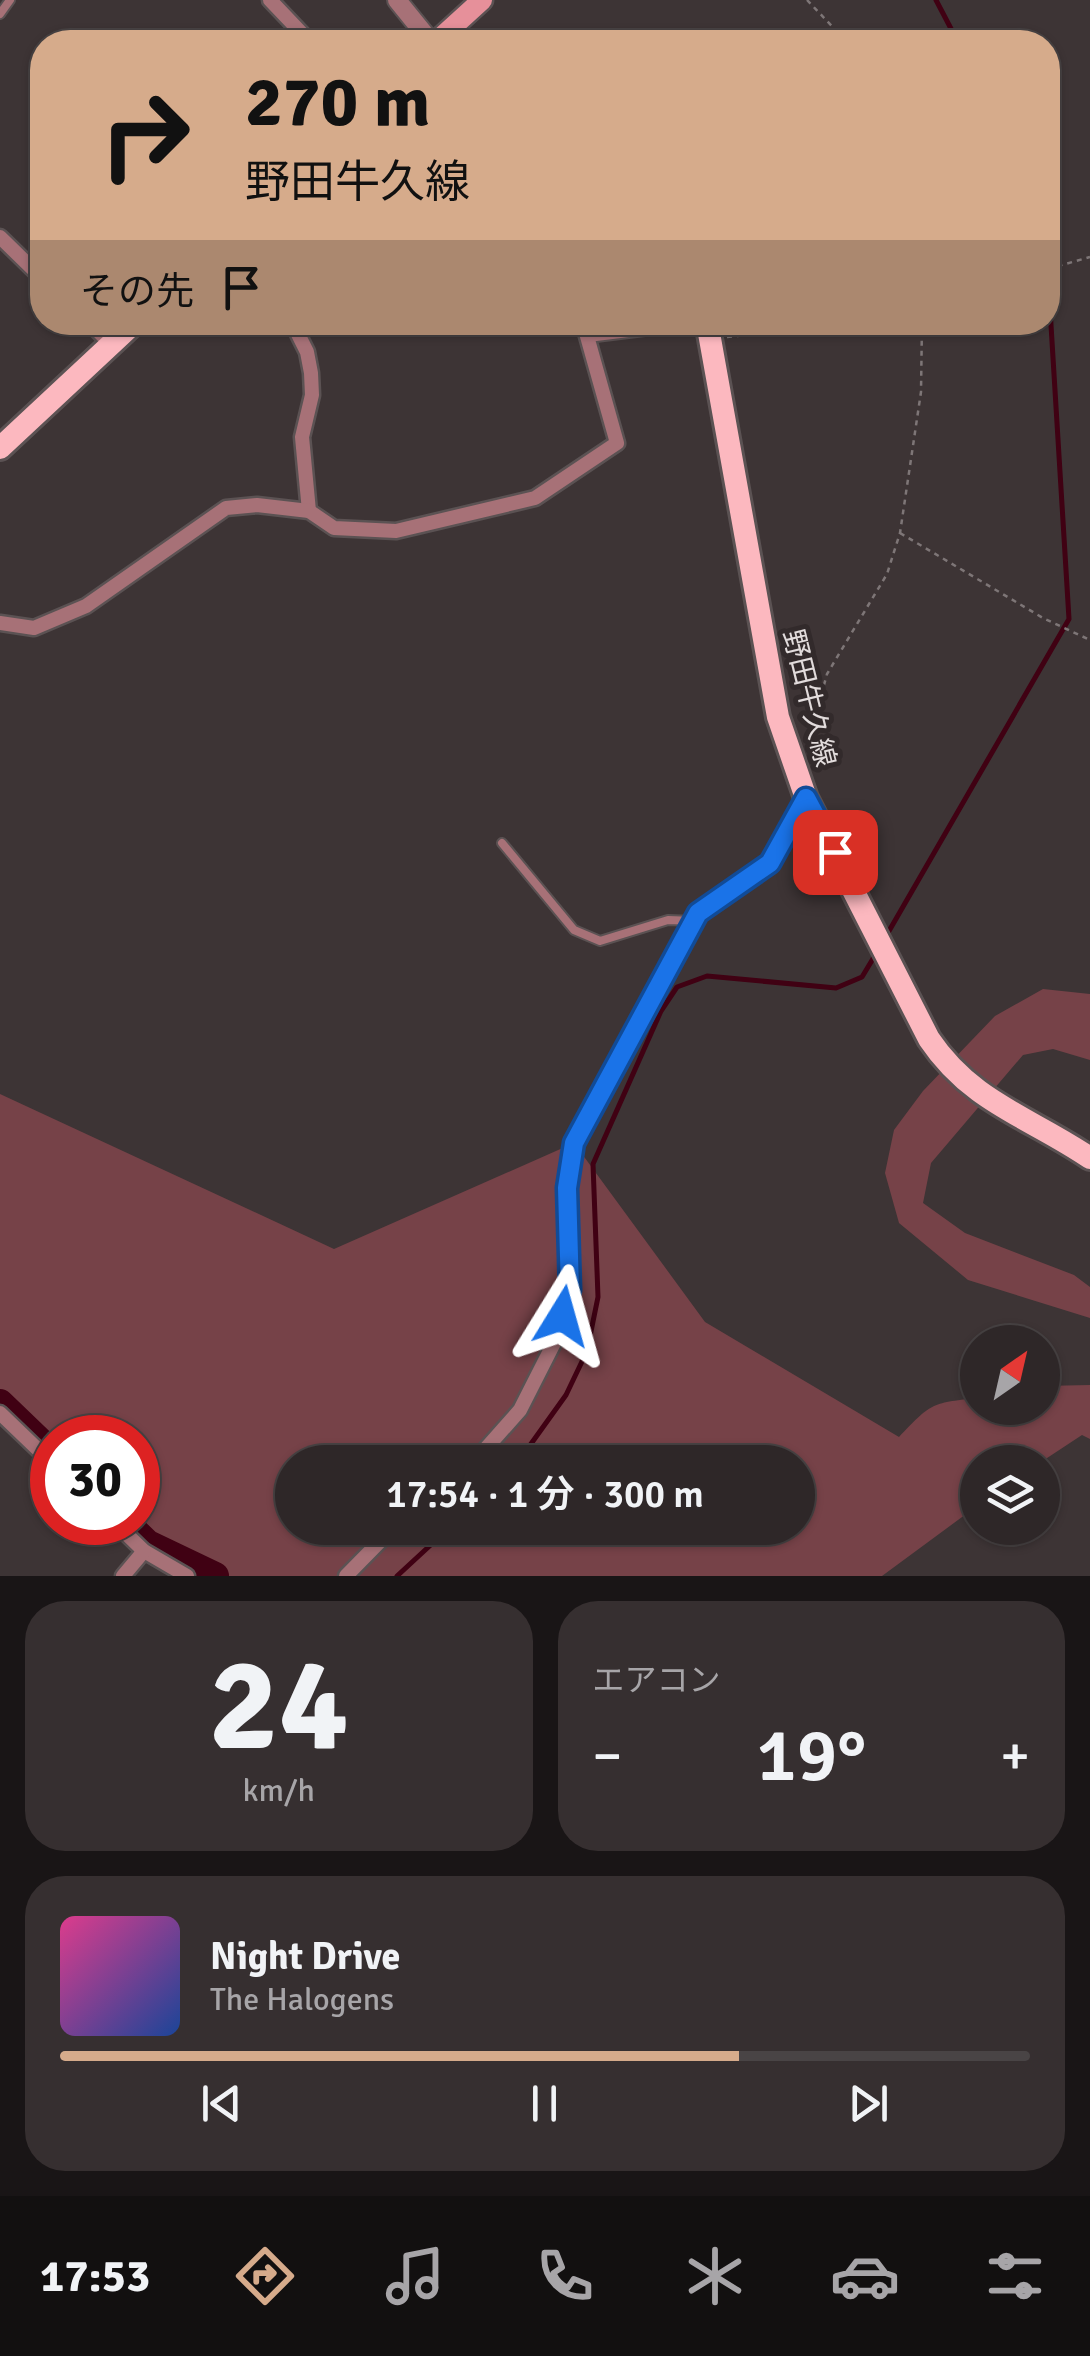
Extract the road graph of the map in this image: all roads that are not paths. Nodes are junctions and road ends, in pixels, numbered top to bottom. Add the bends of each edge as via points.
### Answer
1 (10, 0) edge
2 (270, 0) edge
3 (397, 0) edge
4 (482, 0) edge
5 (0, 14) edge
6 (299, 30) edge
7 (423, 30) edge
8 (448, 30) edge
9 (0, 237) edge
10 (30, 266) edge
11 (102, 335) edge
12 (121, 335) edge
13 (299, 335) edge
14 (587, 335) edge
15 (615, 335) edge
16 (710, 335) edge
17 (588, 338) junction
18 (111, 344) junction
19 (0, 448) edge
20 (309, 511) junction
21 (0, 623) edge
22 (806, 798) junction
23 (502, 843) dead end
24 (694, 921) junction
25 (1090, 1158) edge
26 (0, 1412) edge
27 (30, 1441) edge
28 (489, 1445) edge
29 (137, 1545) edge
30 (376, 1545) edge
31 (144, 1552) junction
32 (123, 1576) edge
33 (186, 1576) edge
34 (346, 1576) edge

1 - 5 lane
2 - 6 street
3 - 7 street
4 - 8 main road
9 - 10 street
11 - 18 street
12 - 18 main road
13 - 20 street via 311,373 302,437
14 - 17 street
15 - 17 lane
16 - 22 main road, 野田牛久線 via 767,661
17 - 20 street via 617,443 534,498 396,531 334,528
18 - 19 main road
20 - 21 street via 257,504 226,508 86,606 34,628
22 - 24 street via 770,863
22 - 25 main road, 野田牛久線 via 947,1066 984,1096
23 - 24 lane via 574,930 600,941 668,920
24 - 28 street via 574,1143 567,1188 570,1290 555,1341 520,1410
26 - 27 street
29 - 31 street
30 - 34 street
31 - 32 street
31 - 33 street

